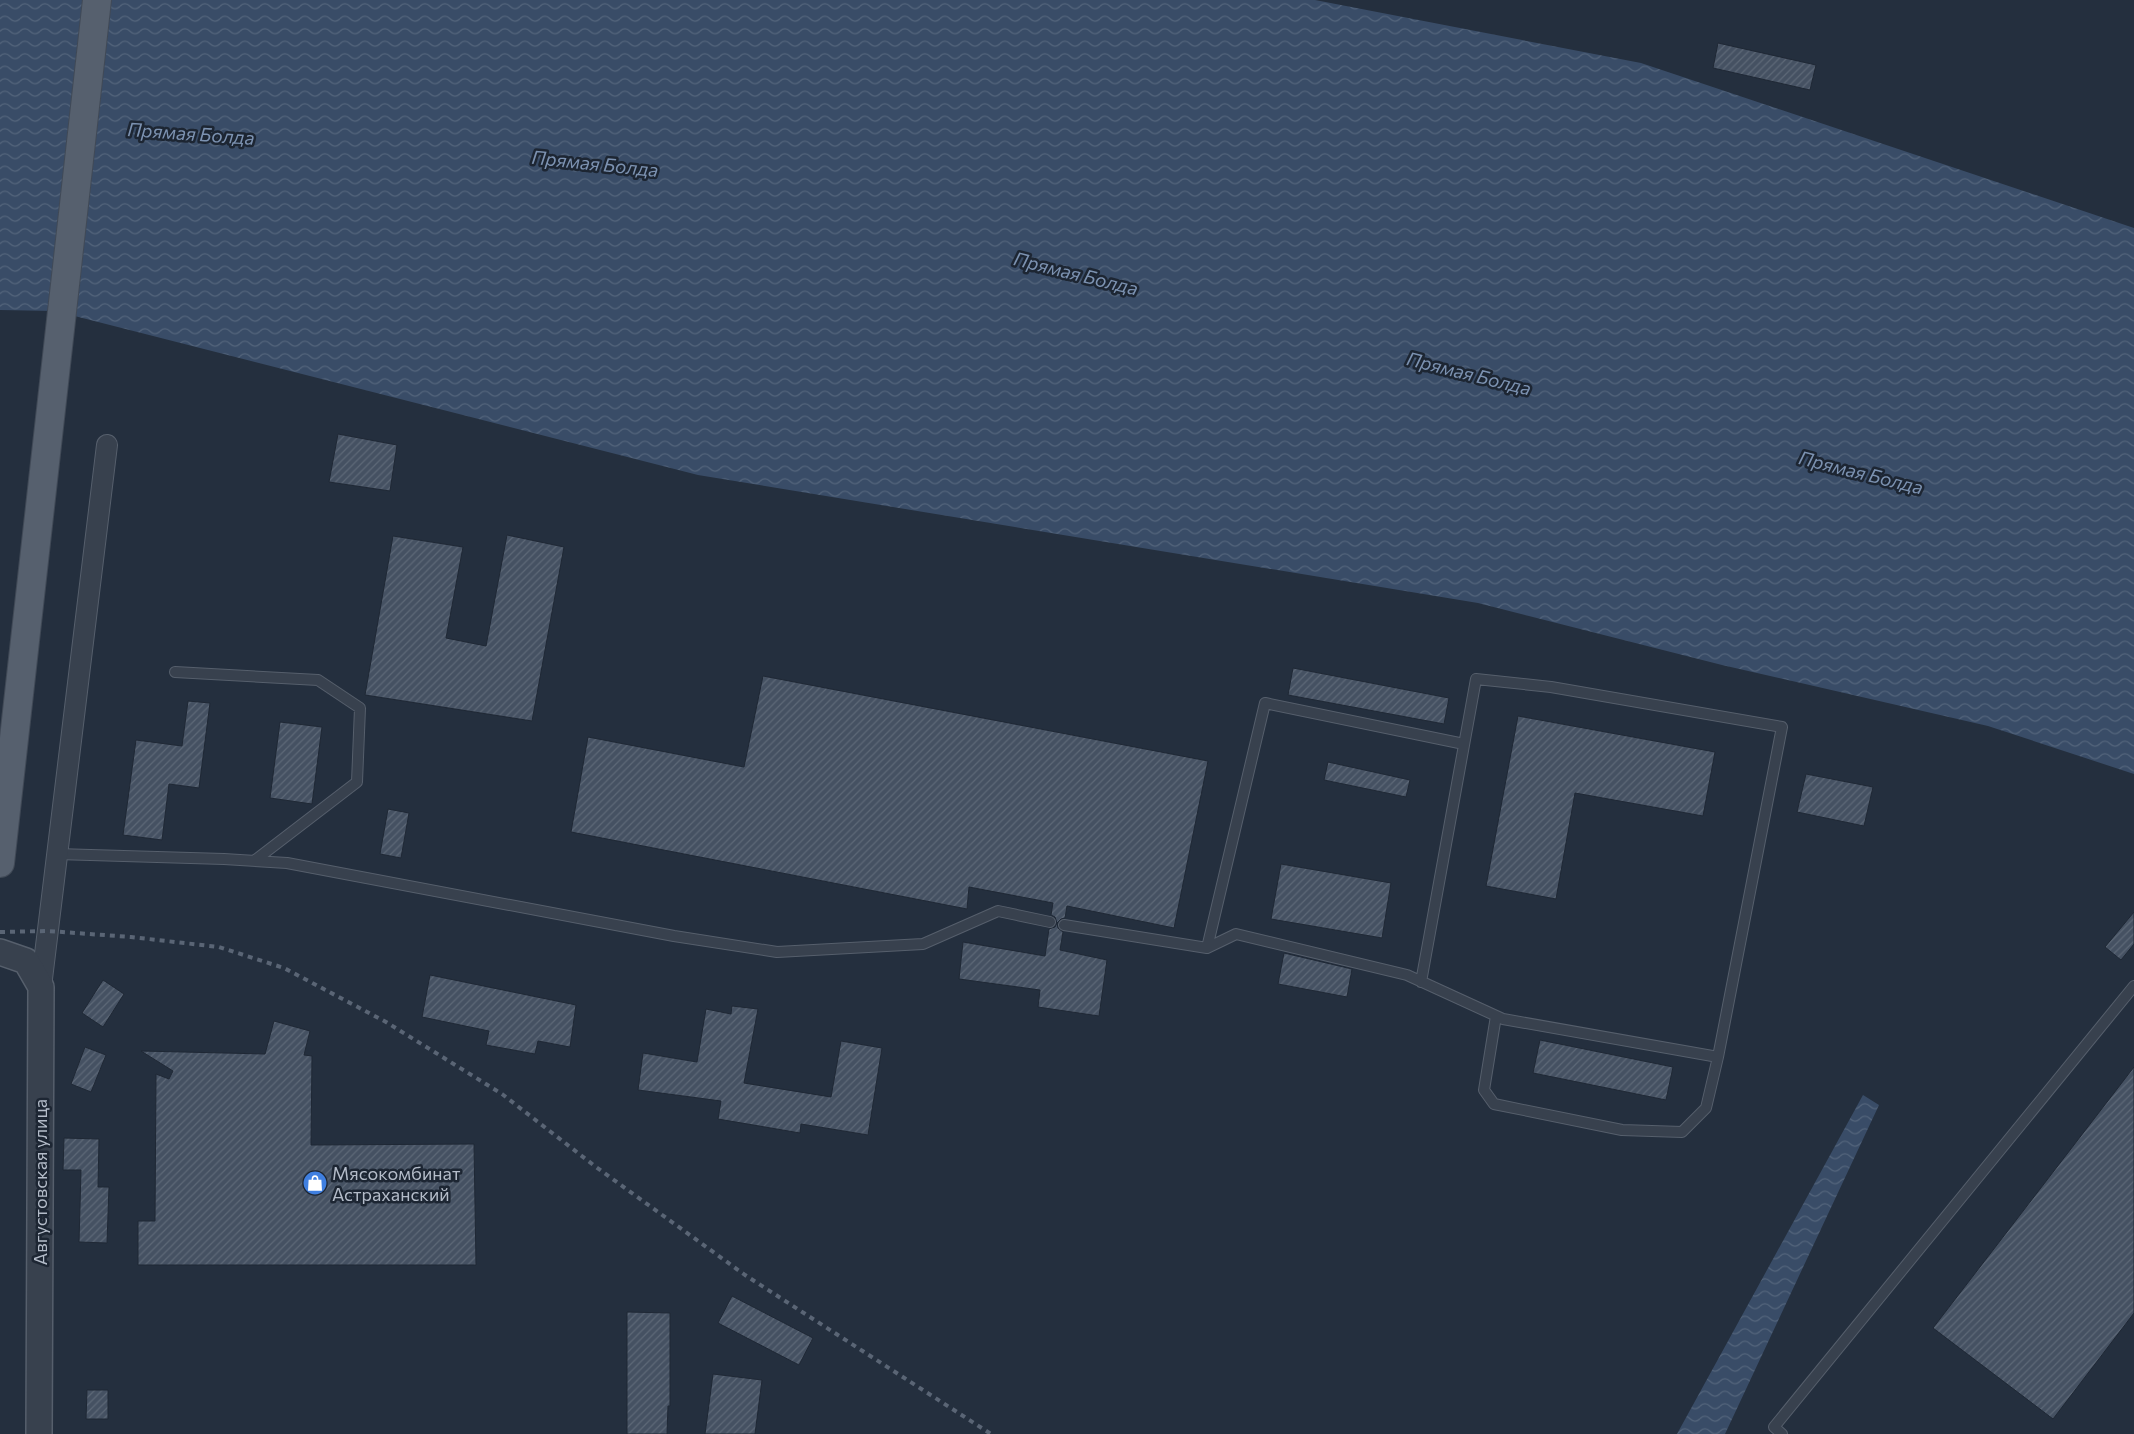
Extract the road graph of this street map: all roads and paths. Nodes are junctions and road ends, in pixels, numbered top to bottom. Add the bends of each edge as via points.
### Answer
1 (97, 0) edge
2 (107, 445) dead end
3 (175, 672) dead end
4 (1464, 744) junction
5 (58, 854) junction
6 (254, 861) junction
7 (0, 862) edge
8 (1050, 922) dead end
9 (1064, 925) dead end
10 (1207, 948) junction
11 (0, 952) edge
12 (1421, 982) junction
13 (2134, 986) edge
14 (41, 987) junction
15 (1496, 1016) junction
16 (1718, 1058) junction
17 (40, 1434) edge
18 (1782, 1434) edge

1 - 7 main road
2 - 5 street
3 - 6 lane via 318,680 360,708 357,782
4 - 10 lane via 1265,704
4 - 12 lane
4 - 16 lane via 1476,679 1551,687 1782,727
5 - 6 lane
5 - 14 street
6 - 8 lane via 287,863 674,936 777,952 923,944 998,911
9 - 10 lane
10 - 12 lane via 1236,934 1407,975
11 - 14 street via 26,961
12 - 15 lane
13 - 18 lane via 1774,1427
14 - 17 street, Августовская улица
15 - 16 lane
15 - 16 lane via 1484,1090 1494,1104 1622,1130 1682,1132 1706,1108

